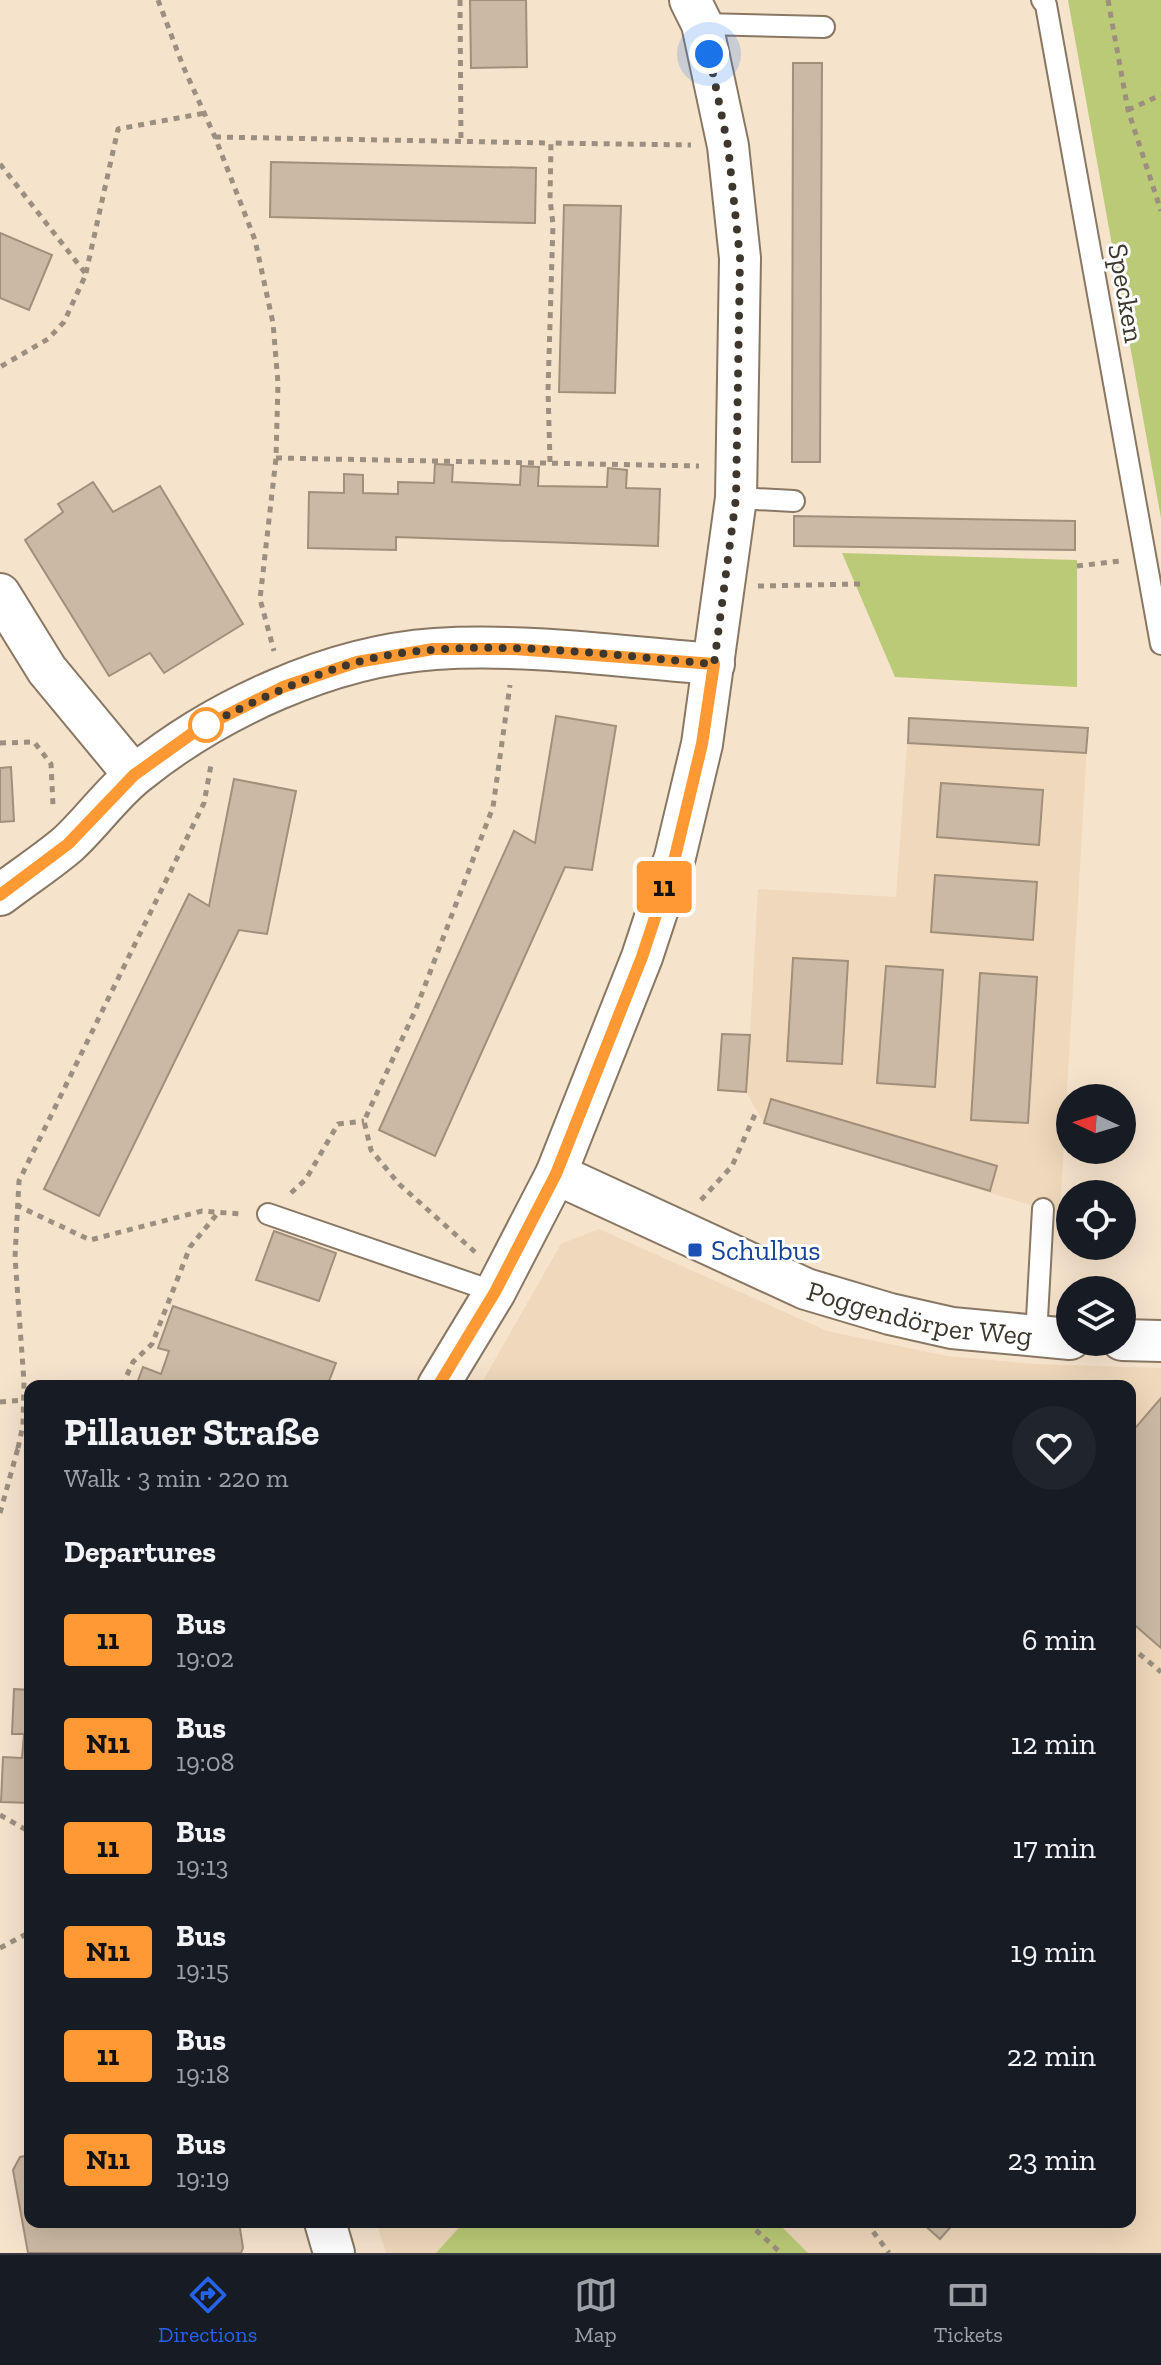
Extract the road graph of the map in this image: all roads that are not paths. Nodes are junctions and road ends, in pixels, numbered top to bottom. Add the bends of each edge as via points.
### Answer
1 (1042, 0) edge
2 (696, 12) edge
3 (824, 27) dead end
4 (736, 482) junction
5 (794, 501) dead end
6 (0, 594) edge
7 (1161, 644) edge
8 (714, 664) junction
9 (134, 775) junction
10 (0, 895) edge
11 (556, 1174) junction
12 (1043, 1209) dead end
13 (268, 1214) road end
14 (499, 1285) junction
15 (1053, 1338) edge
16 (1136, 1340) edge
17 (1161, 1341) edge
18 (442, 1380) edge
19 (327, 2228) edge
20 (334, 2253) edge

1 - 7 lane, Specken
2 - 3 lane
2 - 4 street via 728,146 740,258
4 - 5 lane
4 - 8 street
6 - 9 street via 47,670
8 - 9 street via 515,649 433,649 357,662 283,687 197,730
8 - 11 street via 702,744 675,857 642,957
9 - 10 street via 68,844
11 - 14 street
11 - 15 street, Poggendörper Weg via 806,1289 952,1328
12 - 15 lane
13 - 14 lane
14 - 18 street
16 - 17 street
19 - 20 street

